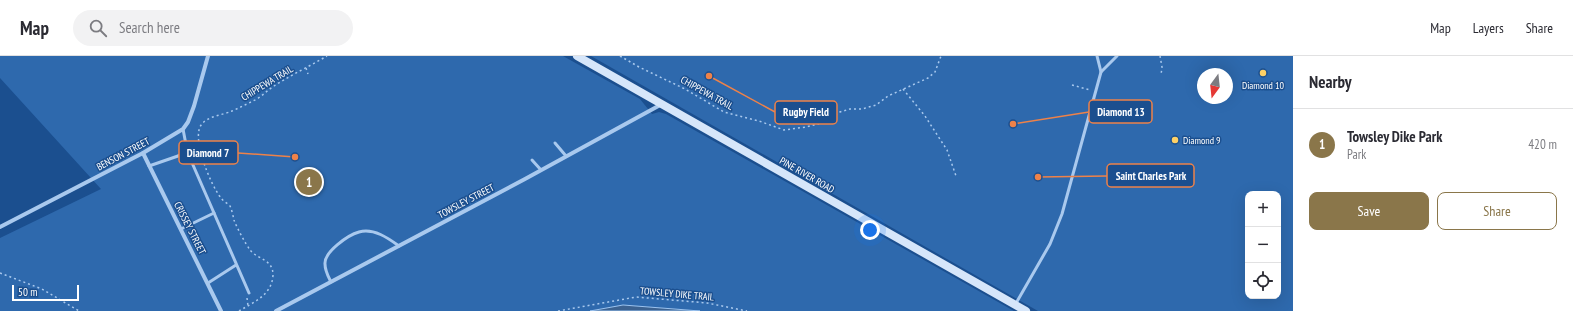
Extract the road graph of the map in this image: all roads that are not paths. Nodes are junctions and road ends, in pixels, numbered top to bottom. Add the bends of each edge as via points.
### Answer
1 (208, 56) edge
2 (577, 56) edge
3 (1097, 56) edge
4 (1117, 56) edge
5 (1101, 72) junction
6 (662, 104) junction
7 (183, 129) junction
8 (555, 143) dead end
9 (187, 150) junction
10 (143, 153) junction
11 (566, 156) junction
12 (532, 160) dead end
13 (149, 166) junction
14 (541, 170) junction
15 (214, 213) junction
16 (0, 227) edge
17 (181, 229) junction
18 (399, 246) junction
19 (236, 265) junction
20 (331, 282) junction
21 (208, 283) junction
22 (249, 293) dead end
23 (1015, 305) junction
24 (221, 311) edge
25 (276, 311) edge
26 (1026, 311) edge

1 - 7 street via 192,111
2 - 6 street, PINE RIVER ROAD
3 - 5 lane
4 - 5 lane
5 - 23 lane via 1056,229
6 - 11 street, TOWSLEY STREET
6 - 23 street, PINE RIVER ROAD
7 - 9 lane
7 - 10 street, BENSON STREET
8 - 11 lane
9 - 13 lane via 178,156
9 - 15 lane
10 - 13 street, CRISSEY STREET
10 - 16 street, BENSON STREET
11 - 14 street, TOWSLEY STREET
12 - 14 lane
13 - 17 street, CRISSEY STREET
14 - 18 street, TOWSLEY STREET
15 - 17 lane
15 - 19 lane
17 - 21 street, CRISSEY STREET
18 - 20 street, TOWSLEY STREET
18 - 20 lane via 385,236 359,232 337,244 324,263
19 - 21 lane
19 - 22 lane
20 - 25 street, TOWSLEY STREET
21 - 24 street, CRISSEY STREET
23 - 26 street, PINE RIVER ROAD

